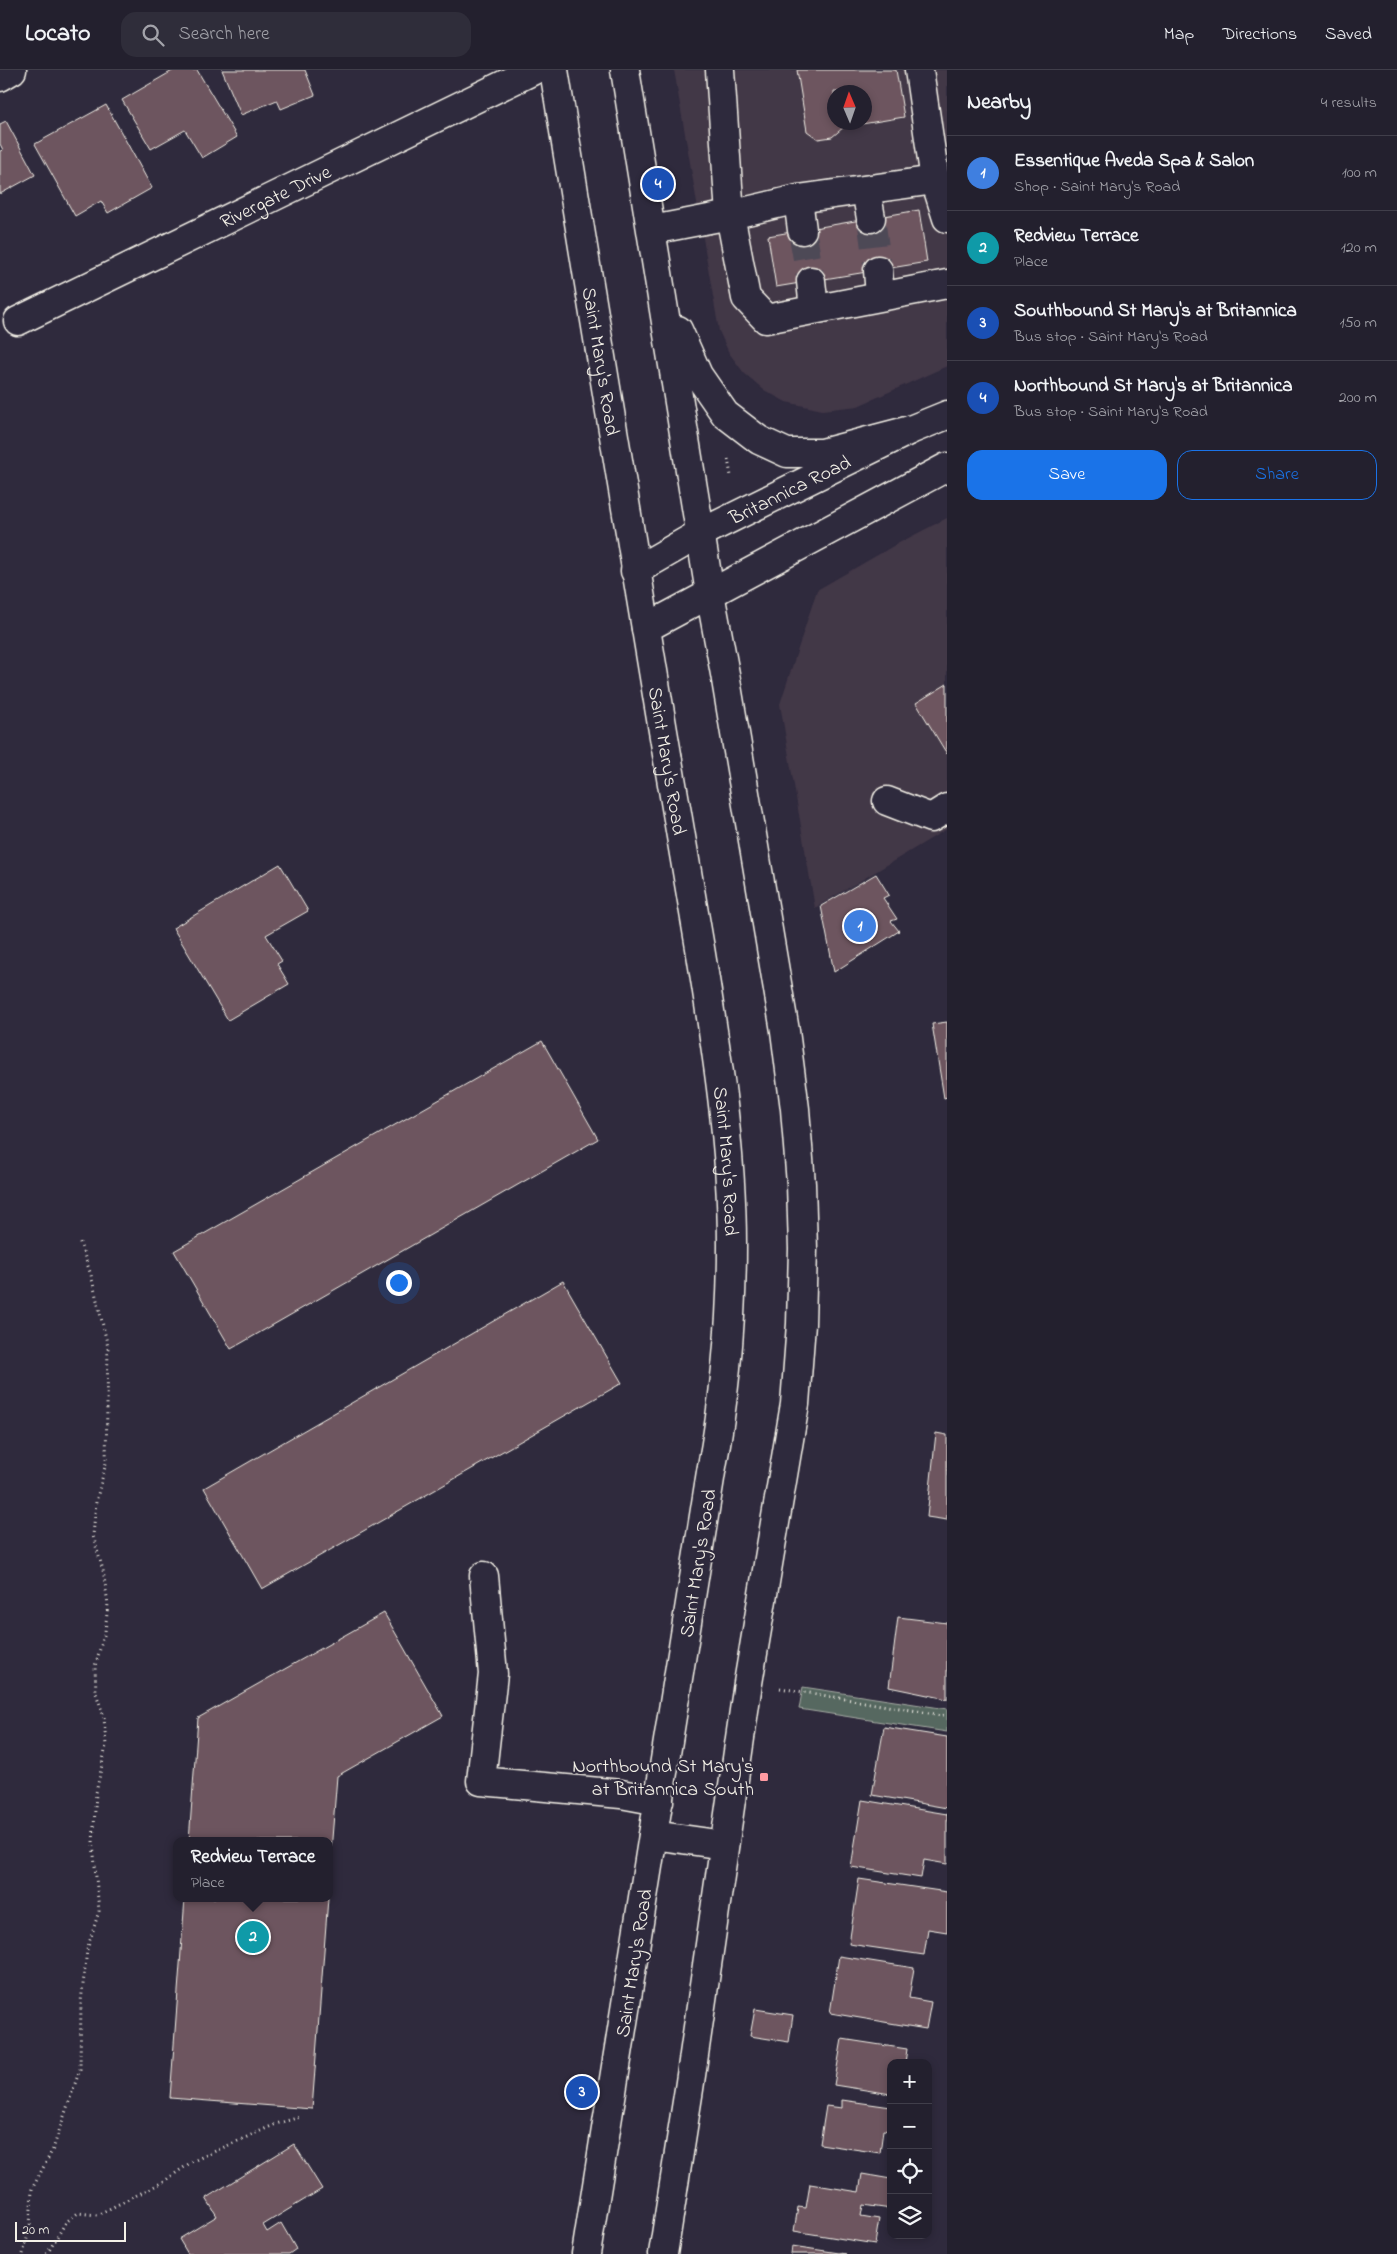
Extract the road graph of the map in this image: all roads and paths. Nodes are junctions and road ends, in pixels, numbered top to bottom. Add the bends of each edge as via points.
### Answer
1 (12, 70) edge
2 (534, 70) edge
3 (554, 70) edge
4 (625, 70) edge
5 (720, 70) edge
6 (919, 70) edge
7 (0, 77) edge
8 (935, 180) junction
9 (866, 190) junction
10 (798, 199) junction
11 (730, 215) junction
12 (870, 218) tunnel mouth
13 (947, 218) edge
14 (652, 230) junction
15 (802, 230) tunnel mouth
16 (811, 281) tunnel mouth
17 (947, 284) edge
18 (663, 298) junction
19 (814, 309) junction
20 (18, 322) dead end
21 (947, 415) edge
22 (910, 430) junction
23 (947, 466) edge
24 (701, 533) junction
25 (635, 571) junction
26 (710, 594) junction
27 (646, 628) junction
28 (887, 801) dead end
29 (947, 808) edge
30 (79, 1240) dead end
31 (484, 1576) dead end
32 (748, 1683) junction
33 (947, 1716) edge
34 (659, 1801) junction
35 (653, 1835) junction
36 (724, 1845) junction
37 (300, 2117) dead end
38 (23, 2254) edge
39 (47, 2254) edge
40 (586, 2254) edge
41 (663, 2254) edge

1 - 7 main road
2 - 20 main road, Rivergate Drive
3 - 25 main road, Saint Mary's Road
4 - 14 main road
5 - 11 main road
6 - 8 main road
8 - 9 main road
8 - 13 main road
9 - 10 main road
9 - 12 main road
10 - 11 main road
10 - 15 main road
11 - 14 main road
11 - 19 main road via 746,298 766,319
14 - 18 main road
16 - 19 main road
17 - 19 main road via 879,283
18 - 22 main road via 698,375 725,414 759,440 786,453 822,453
18 - 24 main road
21 - 22 main road, Britannica Road
22 - 24 main road, Britannica Road
23 - 26 main road
24 - 25 main road, Britannica Road
24 - 26 main road
25 - 27 main road, Saint Mary's Road
26 - 27 main road
26 - 32 main road via 784,1019 801,1184 801,1324 795,1404
27 - 34 main road, Saint Mary's Road via 711,1013 726,1138 732,1247 721,1419
28 - 29 main road via 931,818
30 - 38 path via 108,1347 106,1463 96,1502 93,1536 108,1604 105,1632 95,1666 96,1692 104,1717 106,1746 96,1793 93,1843 99,1912 87,1950 81,2002 80,2069 53,2149 32,2189 30,2228
31 - 34 main road via 493,1674 481,1781 621,1794
32 - 33 path
32 - 36 main road
34 - 35 main road, Saint Mary's Road
35 - 36 main road
35 - 40 main road, Saint Mary's Road
36 - 41 main road
37 - 39 path via 276,2124 193,2161 163,2182 97,2214 78,2213 66,2222

